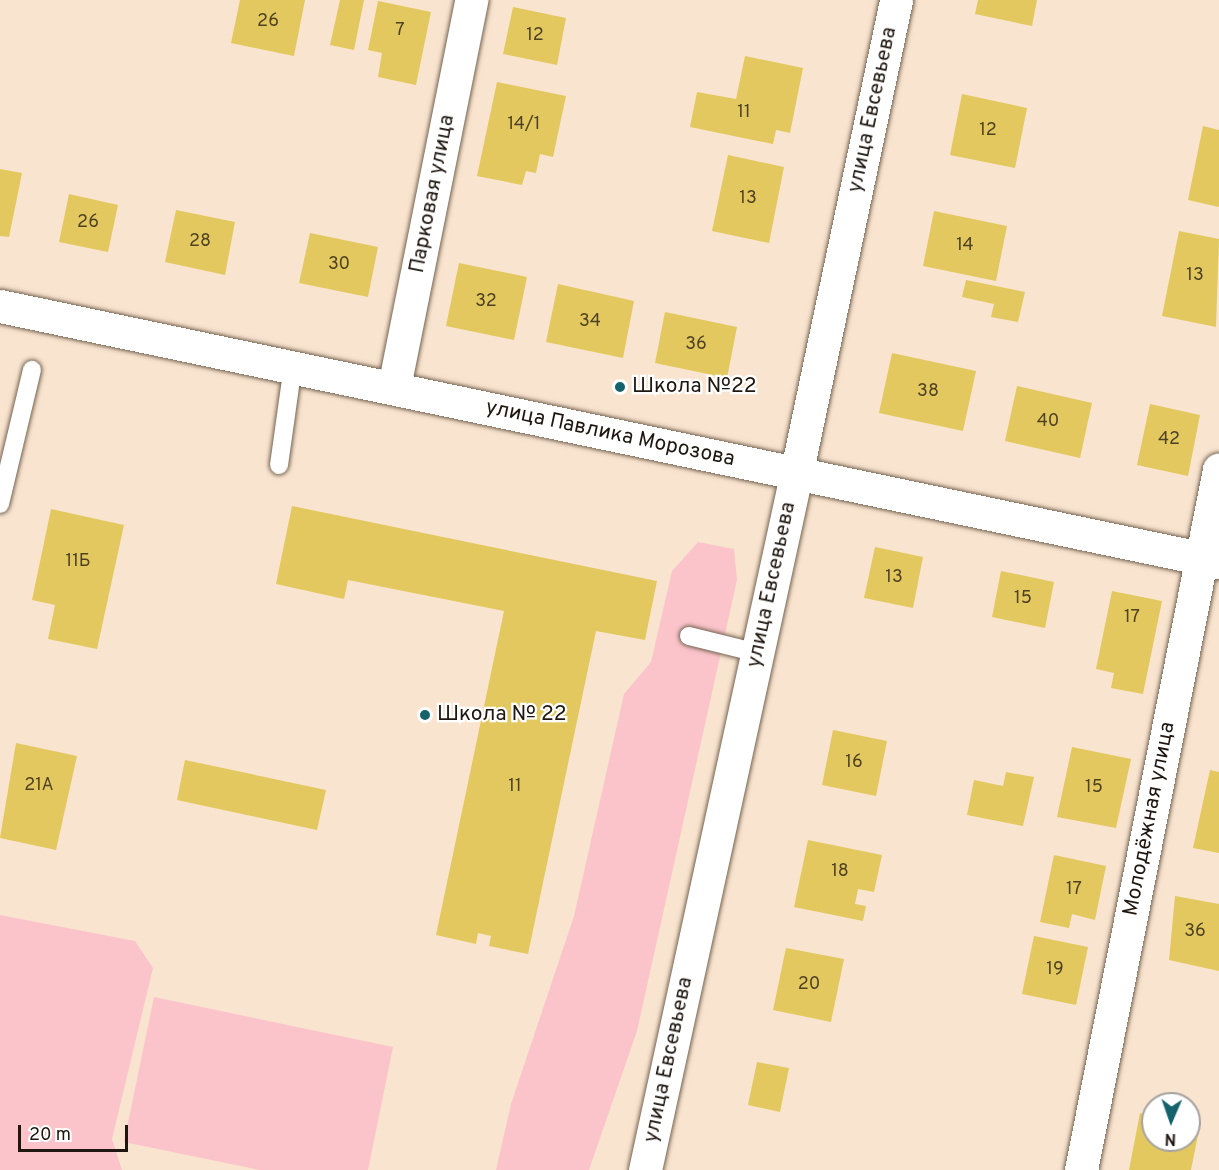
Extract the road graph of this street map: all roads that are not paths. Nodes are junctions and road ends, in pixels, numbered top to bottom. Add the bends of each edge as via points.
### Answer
1 (471, 0) edge
2 (896, 0) edge
3 (0, 306) edge
4 (292, 366) junction
5 (32, 370) dead end
6 (394, 387) junction
7 (279, 465) dead end
8 (1219, 469) edge
9 (796, 475) junction
10 (0, 504) edge
11 (1210, 560) edge
12 (689, 636) dead end
13 (758, 653) junction
14 (645, 1170) edge
15 (1081, 1170) edge

1 - 6 street, Парковая улица
2 - 9 street, улица Евсевьева
3 - 4 street, улица Павлика Морозова
4 - 6 street, улица Павлика Морозова
4 - 7 lane
5 - 10 lane via 20,401
6 - 9 street, улица Павлика Морозова
8 - 11 street, Молодёжная улица
9 - 11 street, улица Павлика Морозова
9 - 13 street, улица Евсевьева
11 - 15 street, Молодёжная улица
12 - 13 lane
13 - 14 street, улица Евсевьева

